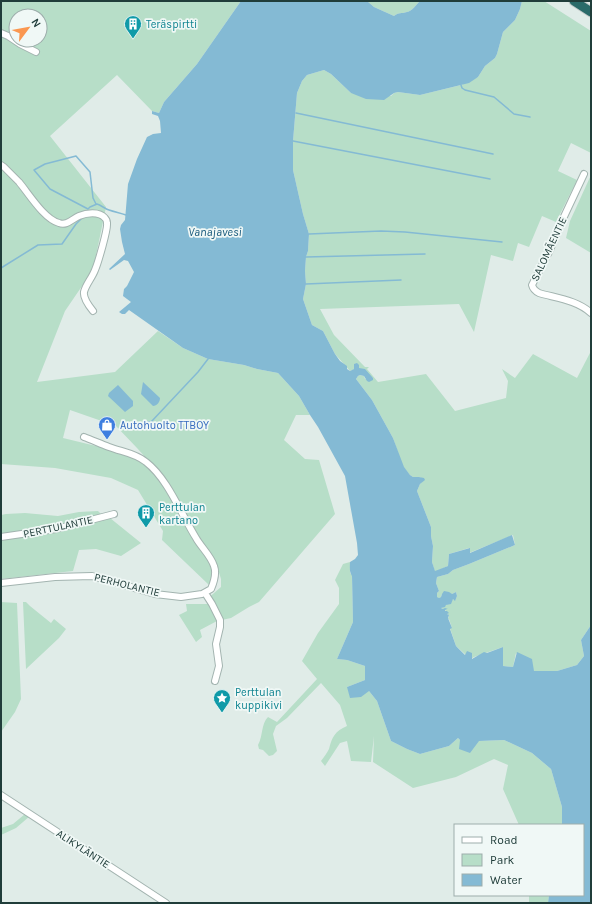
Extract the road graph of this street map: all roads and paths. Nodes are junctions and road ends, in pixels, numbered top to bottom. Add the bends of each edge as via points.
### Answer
1 (574, 1) edge
2 (591, 12) edge
3 (1, 33) edge
4 (36, 52) dead end
5 (1, 165) edge
6 (584, 174) dead end
7 (93, 311) dead end
8 (591, 313) edge
9 (84, 437) dead end
10 (114, 514) dead end
11 (1, 537) edge
12 (1, 583) edge
13 (205, 593) junction
14 (215, 682) dead end
15 (1, 795) edge
16 (166, 903) edge

1 - 2 highway
3 - 4 street
5 - 7 street via 54,221 63,224 79,216 93,213 106,218 107,227 99,259 84,293
6 - 8 street, SALOMÄENTIE via 532,288 538,293 582,306
9 - 13 street via 134,455 154,470 214,566 213,584
10 - 11 street, PERTTULANTIE via 56,529
12 - 13 street, PERHOLANTIE via 92,576 156,594 181,597
13 - 14 street via 220,620 216,644 219,666
15 - 16 street, ALIKYLÄNTIE

